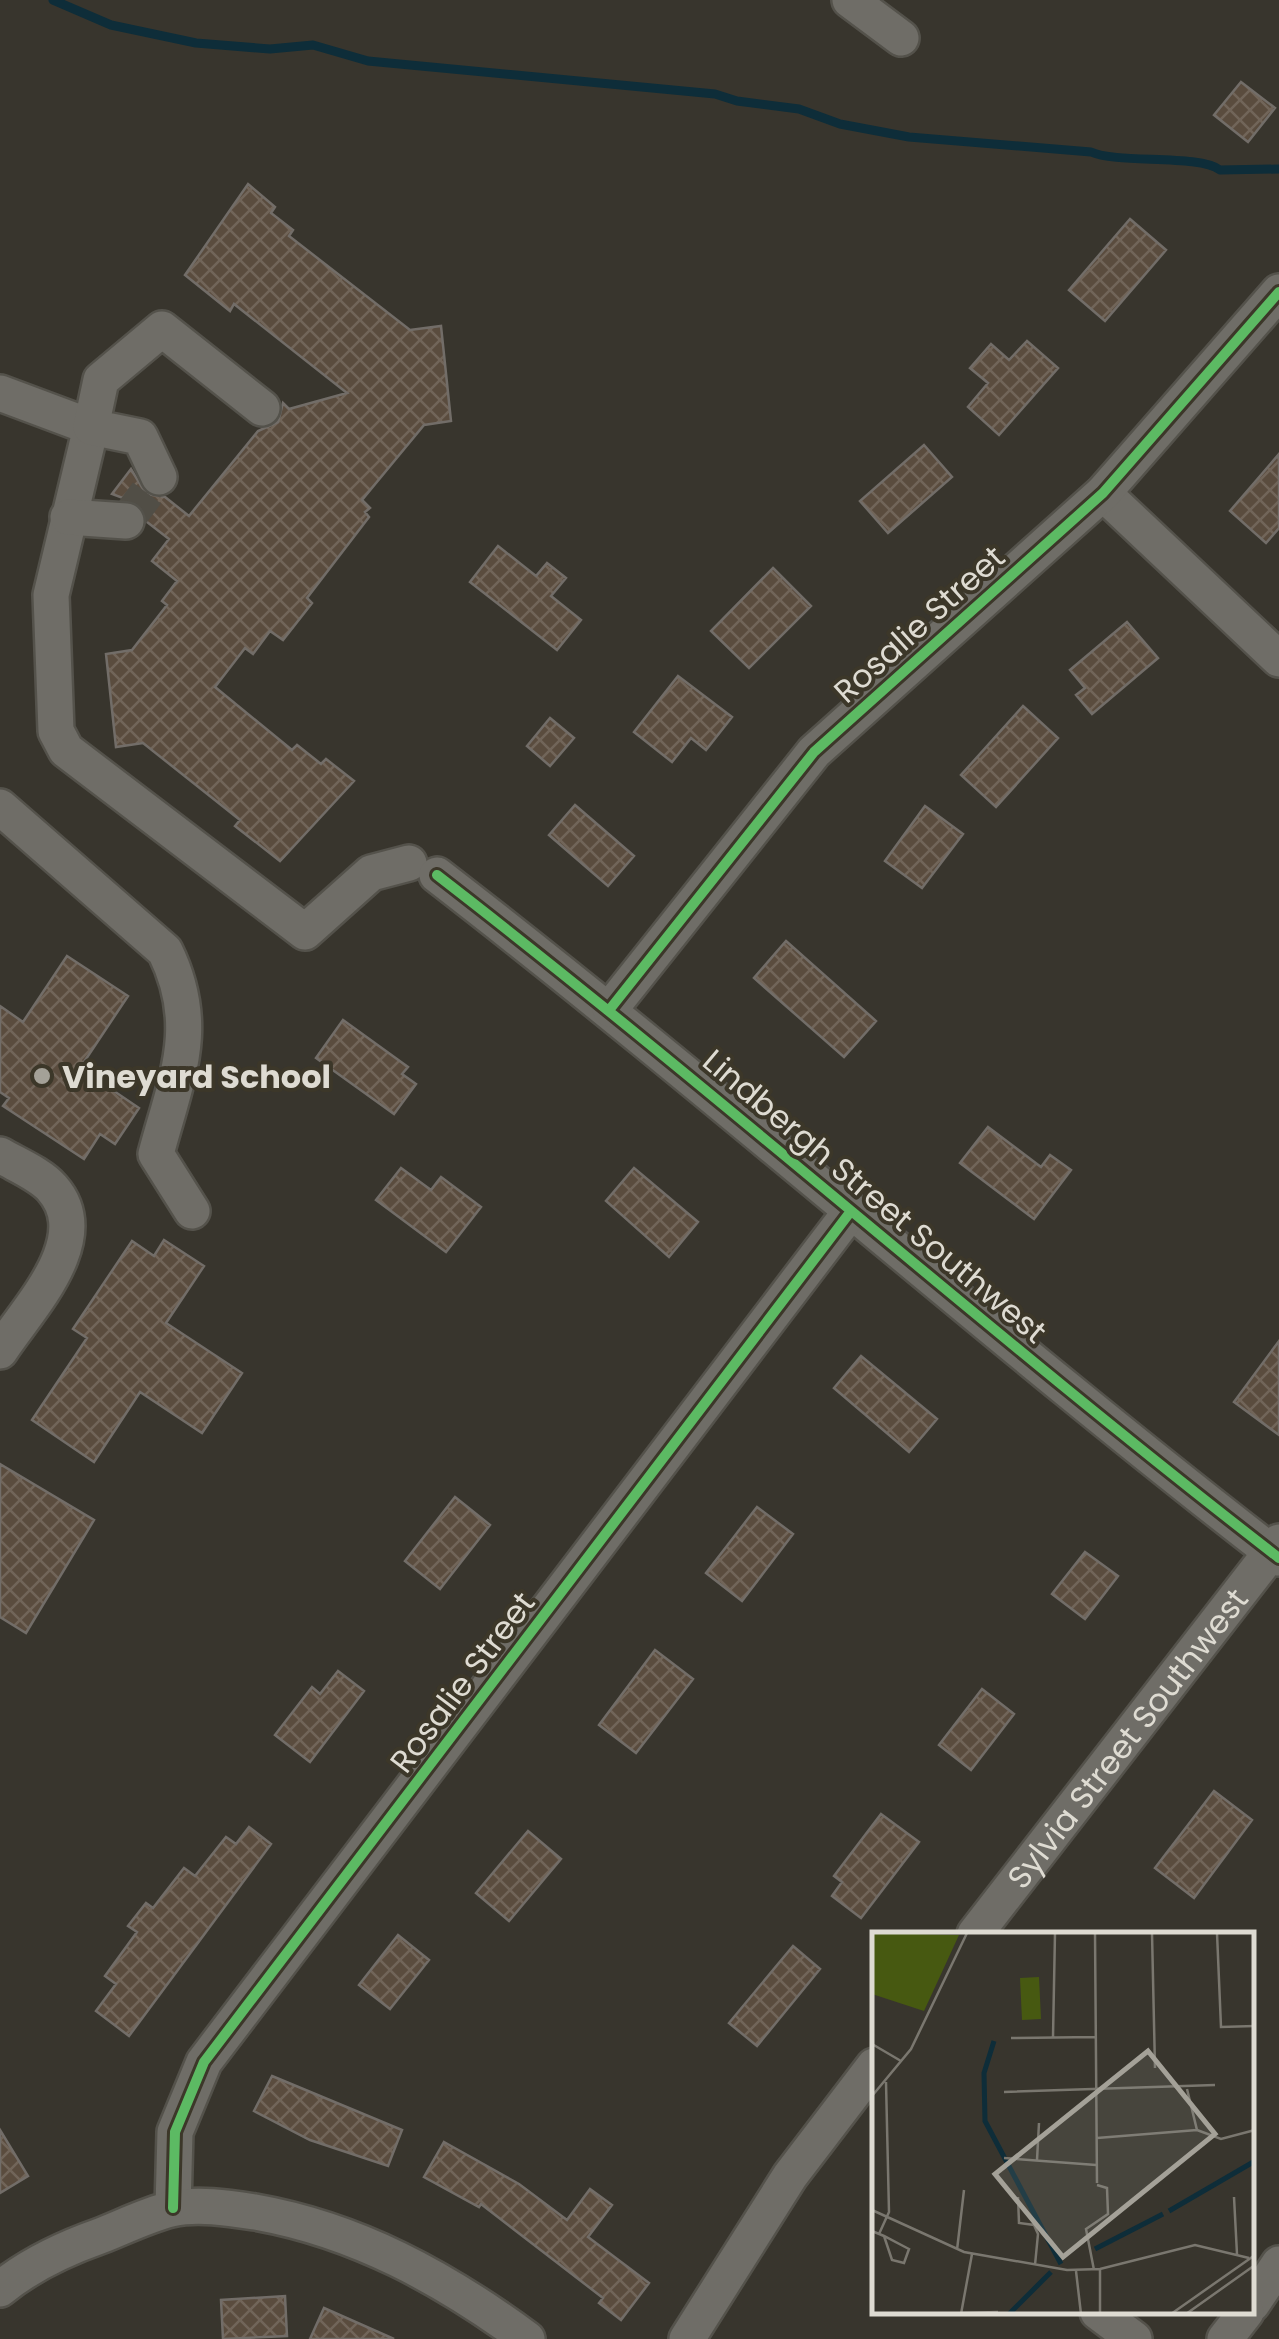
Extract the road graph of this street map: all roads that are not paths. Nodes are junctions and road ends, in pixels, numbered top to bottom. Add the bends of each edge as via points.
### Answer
1 (850, 0) edge
2 (901, 38) dead end
3 (1279, 292) edge
4 (0, 393) edge
5 (262, 408) dead end
6 (91, 427) junction
7 (159, 477) dead end
8 (1103, 493) junction
9 (68, 517) junction
10 (126, 521) dead end
11 (1279, 658) edge
12 (0, 807) edge
13 (610, 1009) junction
14 (0, 1154) edge
15 (192, 1211) dead end
16 (851, 1212) junction
17 (0, 1350) edge
18 (1276, 1550) edge
19 (977, 1932) edge
20 (872, 2069) edge
21 (173, 2208) junction
22 (1279, 2264) edge
23 (0, 2289) edge
24 (1254, 2301) edge
25 (1101, 2314) edge
26 (1244, 2314) edge
27 (527, 2339) edge
28 (687, 2339) edge
29 (1134, 2339) edge
30 (1225, 2339) edge

1 - 2 street
3 - 8 street, Rosalie Street
4 - 6 street
5 - 6 street via 162,329 101,380
6 - 7 street via 140,438
6 - 9 street
8 - 11 street
8 - 13 street, Rosalie Street via 814,752
9 - 10 street
9 - 13 street, Lindbergh Street Southwest via 51,595 56,731 66,750 305,932 371,873 423,869
12 - 15 street via 165,951 178,979 186,1040 156,1154
13 - 16 street, Lindbergh Street Southwest
14 - 17 street via 52,1188 67,1220 64,1253
16 - 18 street, Lindbergh Street Southwest
16 - 21 street, Rosalie Street via 204,2062 175,2132
18 - 19 street, Sylvia Street Southwest
20 - 28 street via 790,2176
21 - 23 street via 86,2241
21 - 27 street via 226,2208 305,2221 366,2241 481,2305
22 - 24 street
25 - 29 street
26 - 30 street

